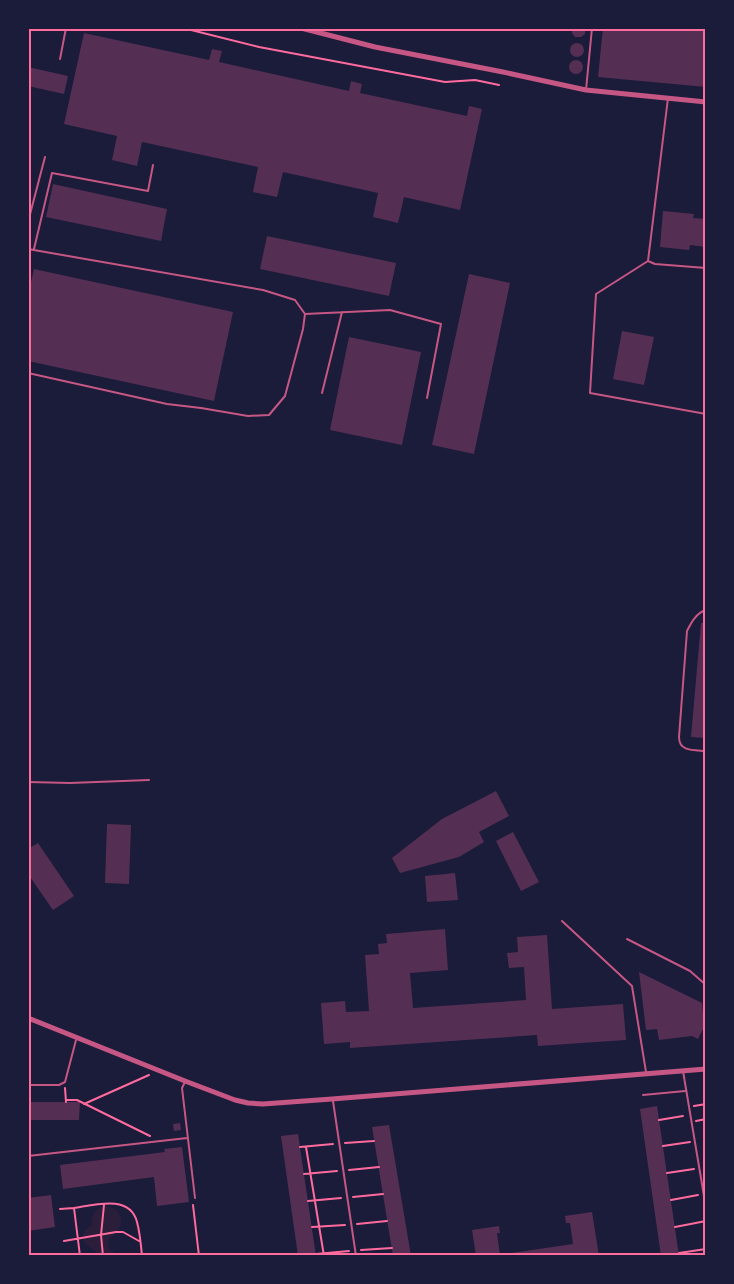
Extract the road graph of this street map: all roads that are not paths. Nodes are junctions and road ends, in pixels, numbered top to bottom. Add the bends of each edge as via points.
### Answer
1 (66, 28) edge
2 (301, 28) edge
3 (592, 28) edge
4 (60, 59) dead end
5 (586, 90) junction
6 (668, 98) junction
7 (705, 102) edge
8 (45, 158) dead end
9 (153, 165) dead end
10 (28, 222) edge
11 (28, 249) edge
12 (34, 249) junction
13 (648, 261) junction
14 (705, 268) edge
15 (342, 312) junction
16 (305, 314) junction
17 (28, 373) edge
18 (322, 393) dead end
19 (427, 398) dead end
20 (705, 414) edge
21 (705, 610) edge
22 (705, 750) edge
23 (149, 780) dead end
24 (28, 782) edge
25 (562, 921) dead end
26 (627, 939) dead end
27 (705, 985) edge
28 (28, 1017) edge
29 (77, 1037) junction
30 (705, 1069) edge
31 (683, 1071) junction
32 (646, 1074) junction
33 (185, 1081) junction
34 (28, 1085) edge
35 (686, 1091) junction
36 (643, 1095) dead end
37 (332, 1099) junction
38 (187, 1138) junction
39 (28, 1156) edge
40 (195, 1198) road end
41 (705, 1208) edge
42 (356, 1256) edge

1 - 4 lane
2 - 5 street
3 - 5 lane
5 - 6 street
6 - 7 street
6 - 13 lane
8 - 10 lane
9 - 12 lane via 148,191 52,173
11 - 12 lane
12 - 16 lane via 263,290 296,300
13 - 14 lane
13 - 20 lane via 596,294 590,393
15 - 16 lane
15 - 18 lane
15 - 19 lane via 390,309 441,324
16 - 17 lane via 285,396 269,415 248,416 167,404
21 - 22 lane via 692,620 687,631 679,737 682,747
23 - 24 lane
25 - 32 lane via 633,986
26 - 27 lane via 690,971
28 - 29 street
29 - 33 street
29 - 34 lane via 65,1082
30 - 31 street
31 - 32 street
31 - 35 lane
32 - 37 street
33 - 37 street via 248,1103
33 - 38 lane via 182,1088
35 - 36 lane
35 - 41 lane
37 - 42 lane
38 - 39 lane
38 - 40 lane

